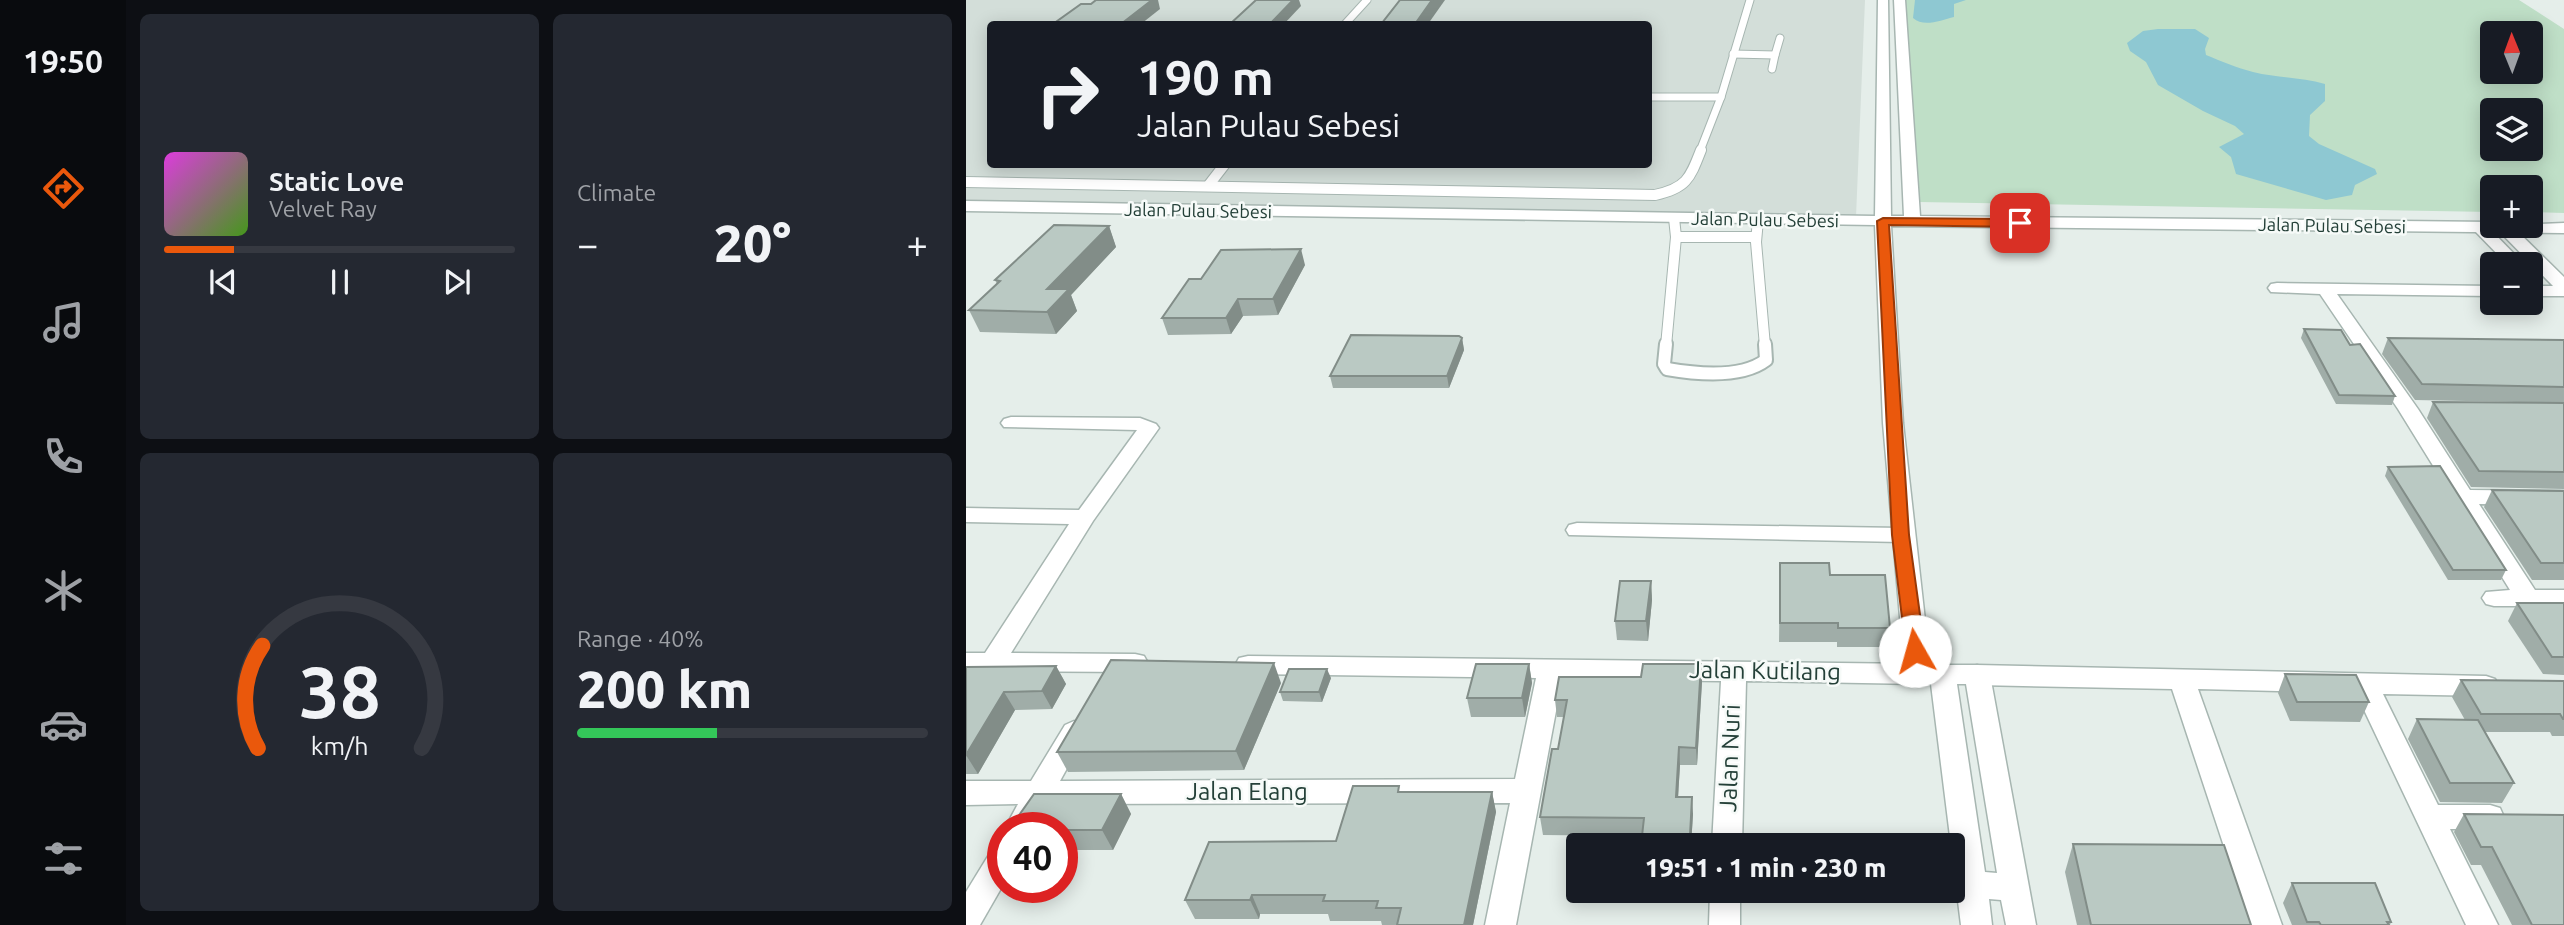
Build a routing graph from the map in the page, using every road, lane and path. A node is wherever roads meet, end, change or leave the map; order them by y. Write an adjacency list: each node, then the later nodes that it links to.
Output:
1 (1367, 0): 5 (lane)
2 (1750, 0): 7 (lane)
3 (1883, 0): 18 (street)
4 (1900, 0): 19 (street)
5 (1348, 21)
6 (1780, 38): 8 (lane)
7 (1733, 54): 8 (lane); 11 (lane)
8 (1775, 55): 9 (lane)
9 (1772, 69)
10 (1652, 97): 11 (lane)
11 (1721, 97): 14 (lane)
12 (1222, 168): 14 (lane)
13 (966, 182): 14 (lane)
14 (1208, 186)
15 (966, 206): 16 (street, Jalan Pulau Sebesi)
16 (1674, 218): 17 (street, Jalan Pulau Sebesi); 23 (lane)
17 (1758, 219): 18 (street, Jalan Pulau Sebesi); 24 (lane)
18 (1883, 221): 19 (street, Jalan Pulau Sebesi); 43 (street)
19 (1912, 222): 20 (street, Jalan Pulau Sebesi)
20 (2480, 228)
21 (2543, 228): 22 (street, Jalan Pulau Sebesi)
22 (2564, 228)
23 (1676, 237): 24 (lane); 24 (lane)
24 (1756, 237)
25 (2490, 238): 27 (street)
26 (2515, 238): 30 (street)
27 (2504, 252)
28 (2277, 288): 29 (street)
29 (2325, 289): 31 (street); 33 (street)
30 (2564, 289): 32 (street)
31 (2480, 291)
32 (2543, 291)
33 (2364, 345): 34 (street); 35 (street)
34 (2391, 345)
35 (2407, 409): 36 (street); 38 (street)
36 (2434, 410)
37 (1012, 423): 41 (street)
38 (2464, 497): 39 (street); 44 (street)
39 (2564, 498)
40 (966, 515): 41 (street)
41 (1085, 517): 48 (street)
42 (1577, 530): 43 (street)
43 (1901, 535): 53 (street)
44 (2527, 597): 45 (street); 46 (street)
45 (2494, 598)
46 (2564, 598)
47 (966, 662): 48 (street)
48 (992, 662): 49 (street)
49 (1153, 663)
50 (1222, 664): 51 (street, Jalan Kutilang)
51 (1551, 669): 52 (street, Jalan Kutilang); 59 (street)
52 (1734, 670): 53 (street, Jalan Kutilang); 65 (street, Jalan Nuri)
53 (1930, 675): 54 (street, Jalan Kutilang); 67 (street)
54 (1977, 675): 55 (street, Jalan Kutilang); 68 (street)
55 (2182, 681): 56 (street, Jalan Kutilang); 75 (street)
56 (2365, 684): 57 (street, Jalan Kutilang); 63 (street)
57 (2511, 686)
58 (1086, 710): 61 (street)
59 (1527, 791): 61 (street, Jalan Elang); 71 (street)
60 (966, 793): 61 (street, Jalan Elang)
61 (1039, 793): 62 (street)
62 (1028, 812)
63 (2429, 817): 64 (street); 76 (street)
64 (2524, 818)
65 (1727, 833)
66 (987, 884): 70 (street)
67 (1972, 885): 68 (street); 73 (street)
68 (2014, 887): 74 (street)
69 (1725, 903): 72 (street)
70 (966, 920)
71 (1500, 925)
72 (1724, 925)
73 (1977, 925)
74 (2021, 925)
75 (2266, 925)
76 (2482, 925)

